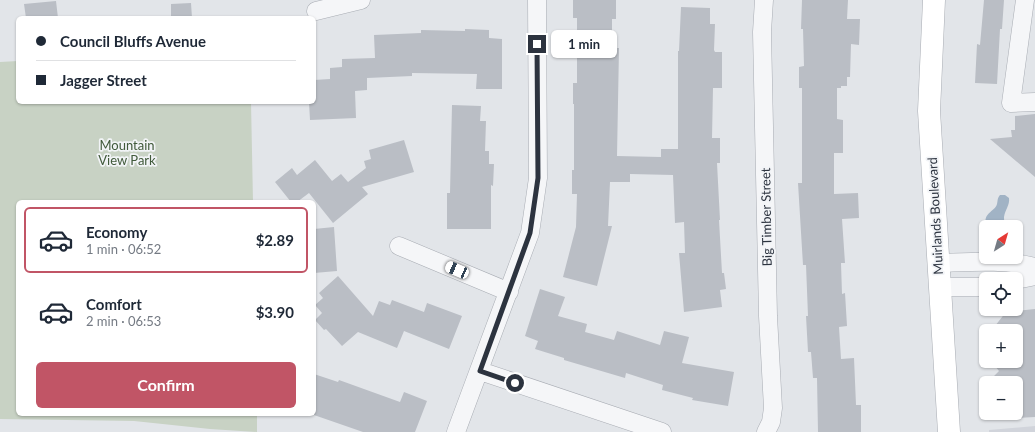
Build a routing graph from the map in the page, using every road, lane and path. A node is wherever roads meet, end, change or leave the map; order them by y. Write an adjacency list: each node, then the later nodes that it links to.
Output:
1 (361, 0): 6 (street)
2 (537, 0): 16 (street)
3 (764, 0): 20 (street, Big Timber Street)
4 (934, 0): 10 (main road, Muirlands Boulevard)
5 (1025, 0): 7 (street)
6 (316, 11)
7 (1027, 38): 8 (street)
8 (1035, 102)
9 (399, 246): 16 (street)
10 (938, 263): 11 (street); 14 (main road, Muirlands Boulevard)
11 (1035, 267)
12 (1035, 276): 13 (street)
13 (1023, 279)
14 (939, 286): 15 (street); 21 (main road, Muirlands Boulevard)
15 (979, 287)
16 (509, 292): 17 (street)
17 (480, 371): 18 (street); 19 (street)
18 (456, 432)
19 (662, 432)
20 (766, 432)
21 (949, 432)

